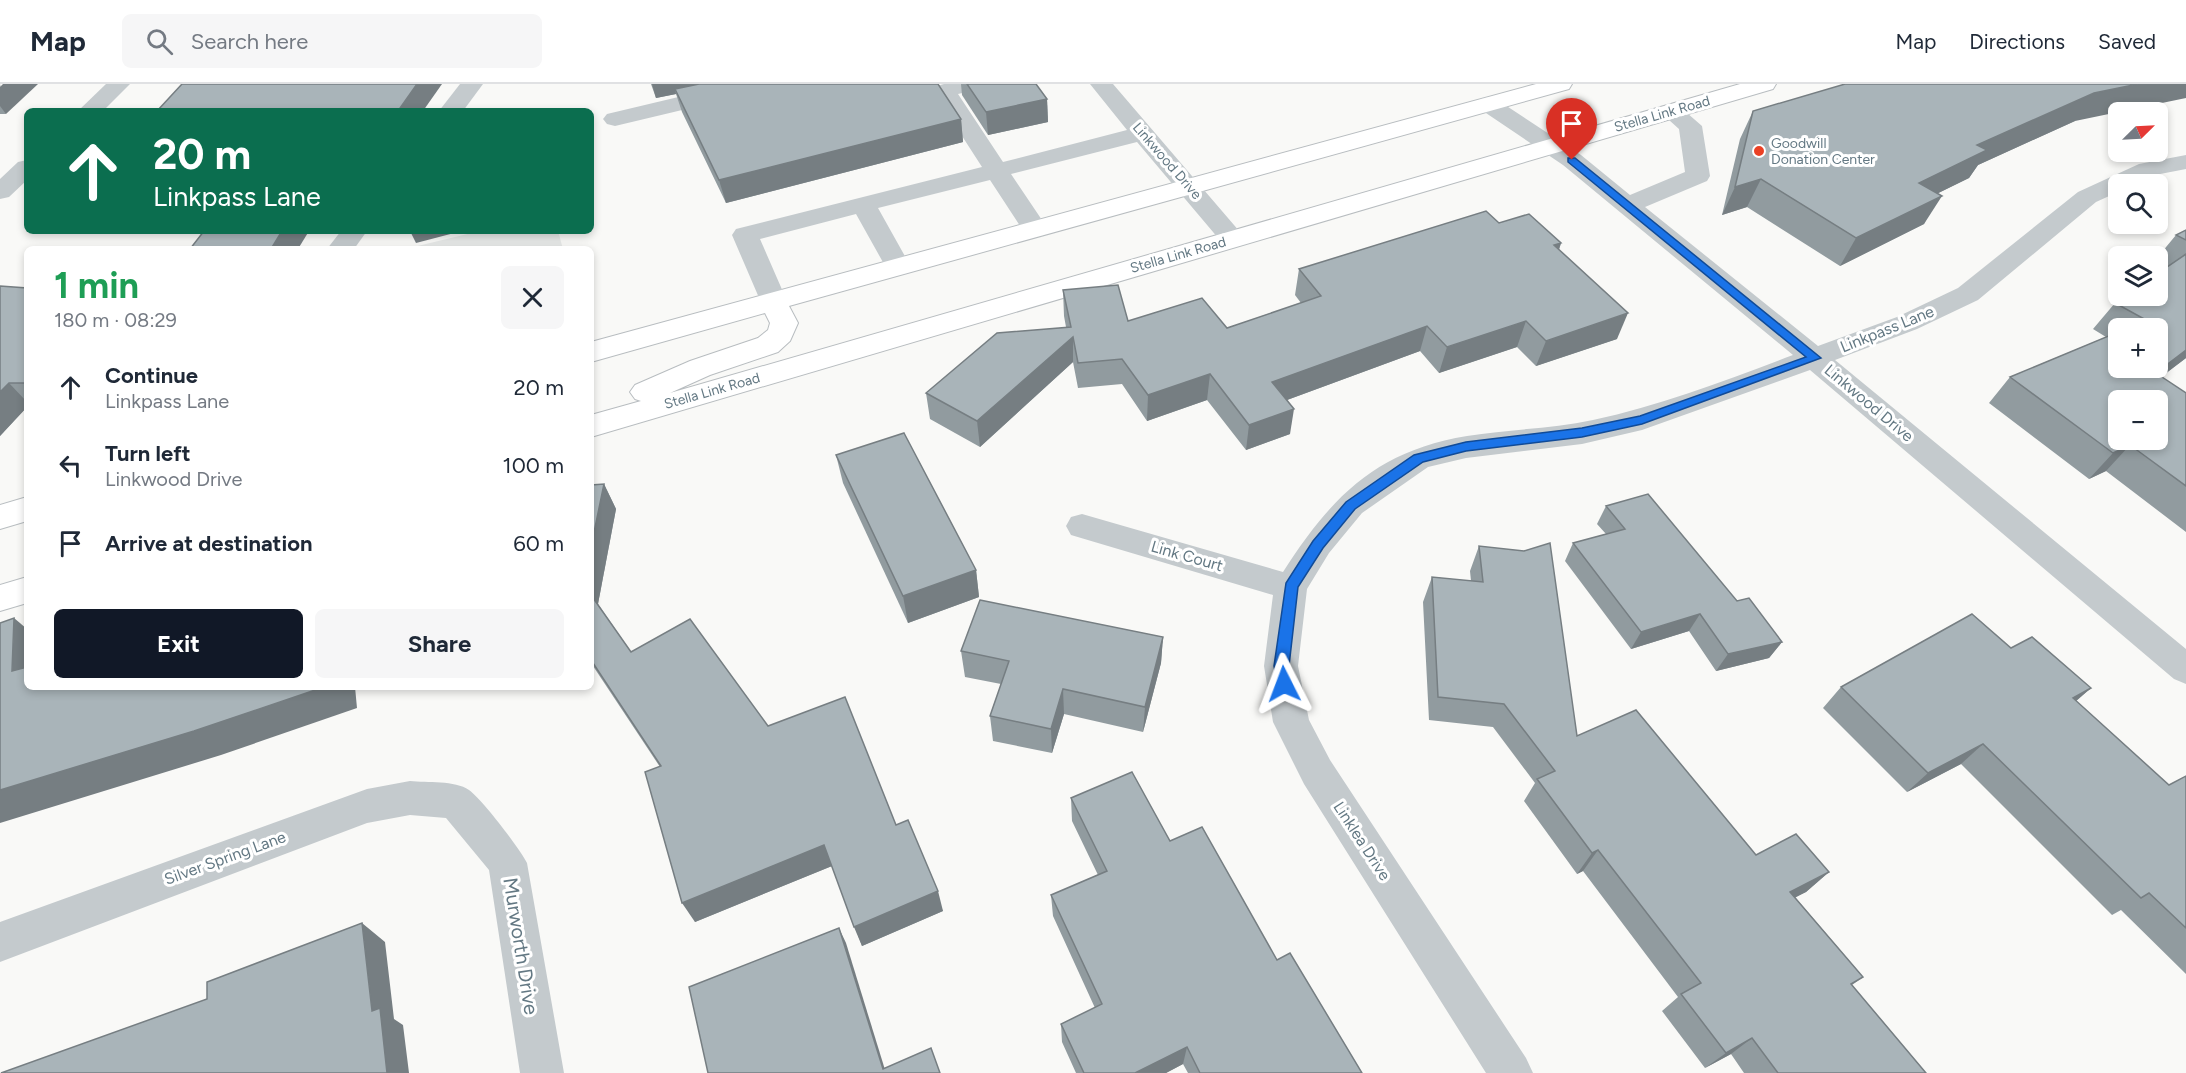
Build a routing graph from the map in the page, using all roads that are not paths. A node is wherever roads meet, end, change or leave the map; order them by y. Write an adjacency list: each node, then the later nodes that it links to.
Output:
1 (120, 84): 9 (street)
2 (472, 84): 10 (street)
3 (762, 84): 12 (street)
4 (971, 84): 17 (street)
5 (1101, 84): 13 (street, Linkwood Drive)
6 (1561, 84): 8 (main road)
7 (1765, 84): 11 (main road, Stella Link Road)
8 (1488, 104): 14 (street, Linkwood Drive); 18 (main road)
9 (93, 108)
10 (453, 108)
11 (1671, 111): 14 (main road, Stella Link Road); 21 (street)
12 (615, 119)
13 (1143, 133): 17 (street); 18 (street, Linkwood Drive)
14 (1553, 146): 21 (street, Linkwood Drive); 24 (main road, Stella Link Road)
15 (2186, 162): 29 (street, Linkpass Lane)
16 (24, 170): 19 (street)
17 (998, 172): 20 (street); 22 (street)
18 (1189, 186): 22 (main road); 24 (street, Linkwood Drive)
19 (0, 192)
20 (864, 205): 26 (street); 27 (street)
21 (1627, 205): 29 (street, Linkwood Drive)
22 (1035, 229): 26 (main road)
23 (352, 234): 25 (street)
24 (1233, 239): 31 (main road, Stella Link Road)
25 (342, 246)
26 (898, 267): 27 (main road)
27 (773, 301): 28 (main road); 30 (main road)
28 (594, 351)
29 (1815, 358): 35 (street, Linkpass Lane); 38 (street, Linkwood Drive)
30 (594, 415)
31 (594, 425)
32 (24, 510): 33 (main road)
33 (0, 517)
34 (1082, 526): 35 (street, Link Court)
35 (1291, 587): 42 (street, Linklea Drive)
36 (24, 591): 37 (main road)
37 (0, 598)
38 (2186, 669)
39 (456, 802): 40 (street, Silver Spring Lane); 41 (street, Murworth Drive)
40 (0, 942)
41 (542, 1073)
42 (1511, 1073)

